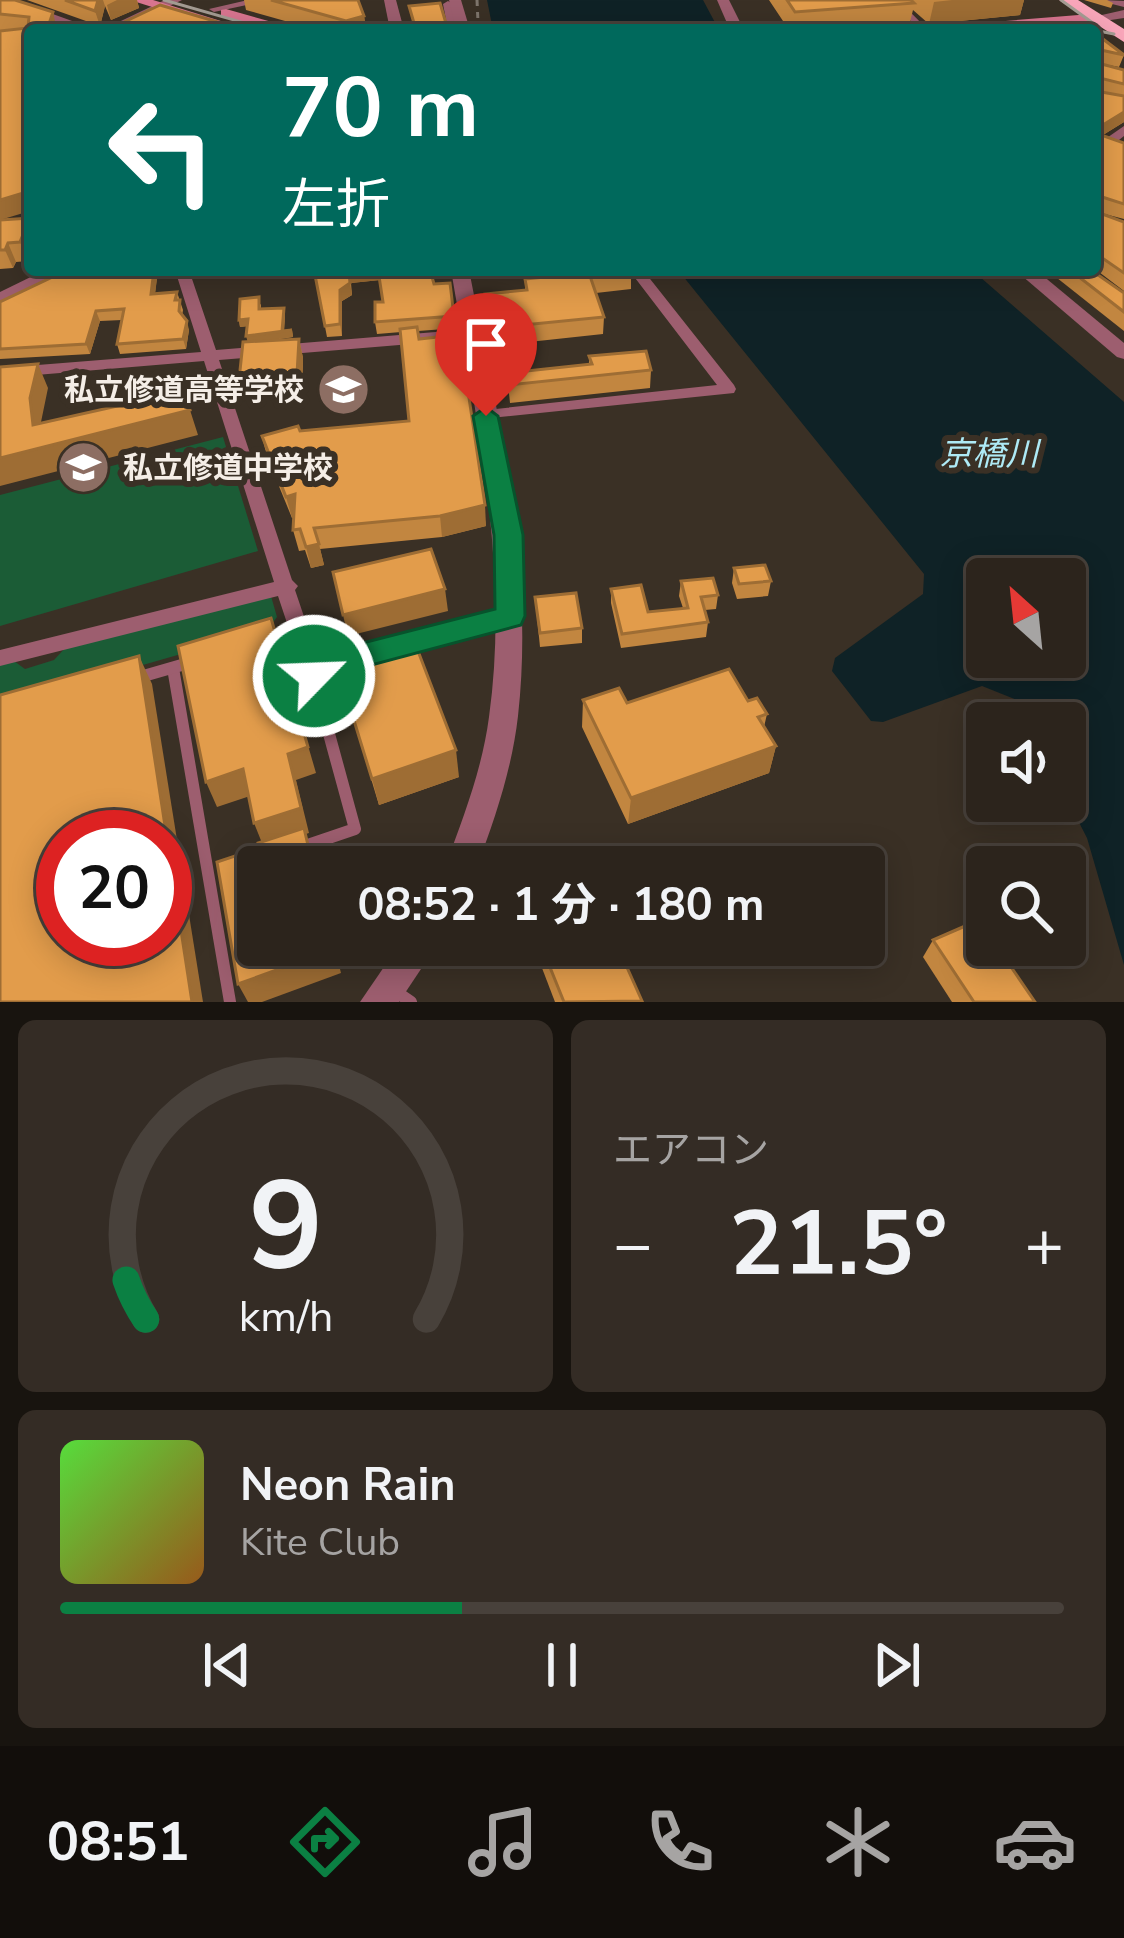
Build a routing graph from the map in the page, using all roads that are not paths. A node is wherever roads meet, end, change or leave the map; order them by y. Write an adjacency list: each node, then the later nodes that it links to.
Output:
1 (137, 0): 7 (main road)
2 (265, 0): 12 (street)
3 (894, 0): 17 (lane)
4 (1048, 0): 18 (highway)
5 (1067, 0): 19 (highway)
6 (1107, 0): 10 (street)
7 (173, 2): 12 (main road); 14 (street); 15 (main road)
8 (453, 2): 11 (street)
9 (4, 3): 13 (street)
10 (1124, 4)
11 (425, 6)
12 (214, 9): 16 (main road)
13 (58, 24)
14 (123, 24)
15 (227, 24)
16 (265, 24)
17 (918, 24)
18 (1088, 24)
19 (1089, 24)
20 (1124, 130): 21 (street)
21 (1119, 149)
22 (48, 276): 27 (street)
23 (184, 276): 30 (street)
24 (461, 276): 28 (street)
25 (641, 276): 32 (street)
26 (1031, 276): 29 (street)
27 (0, 300)
28 (472, 334): 30 (street); 32 (street)
29 (1124, 353)
30 (211, 357): 31 (street); 33 (street)
31 (0, 373)
32 (486, 416): 34 (street)
33 (287, 586): 35 (street); 38 (street)
34 (510, 616): 40 (street); 43 (street)
35 (301, 629): 36 (lane); 40 (street)
36 (241, 647)
37 (218, 654): 39 (lane)
38 (0, 658)
39 (173, 668): 41 (lane); 45 (lane)
40 (311, 668): 42 (lane)
41 (130, 680)
42 (305, 846)
43 (467, 846)
44 (229, 871): 45 (lane)
45 (208, 878): 48 (lane)
46 (408, 966): 47 (street)
47 (393, 997)
48 (230, 1002)

